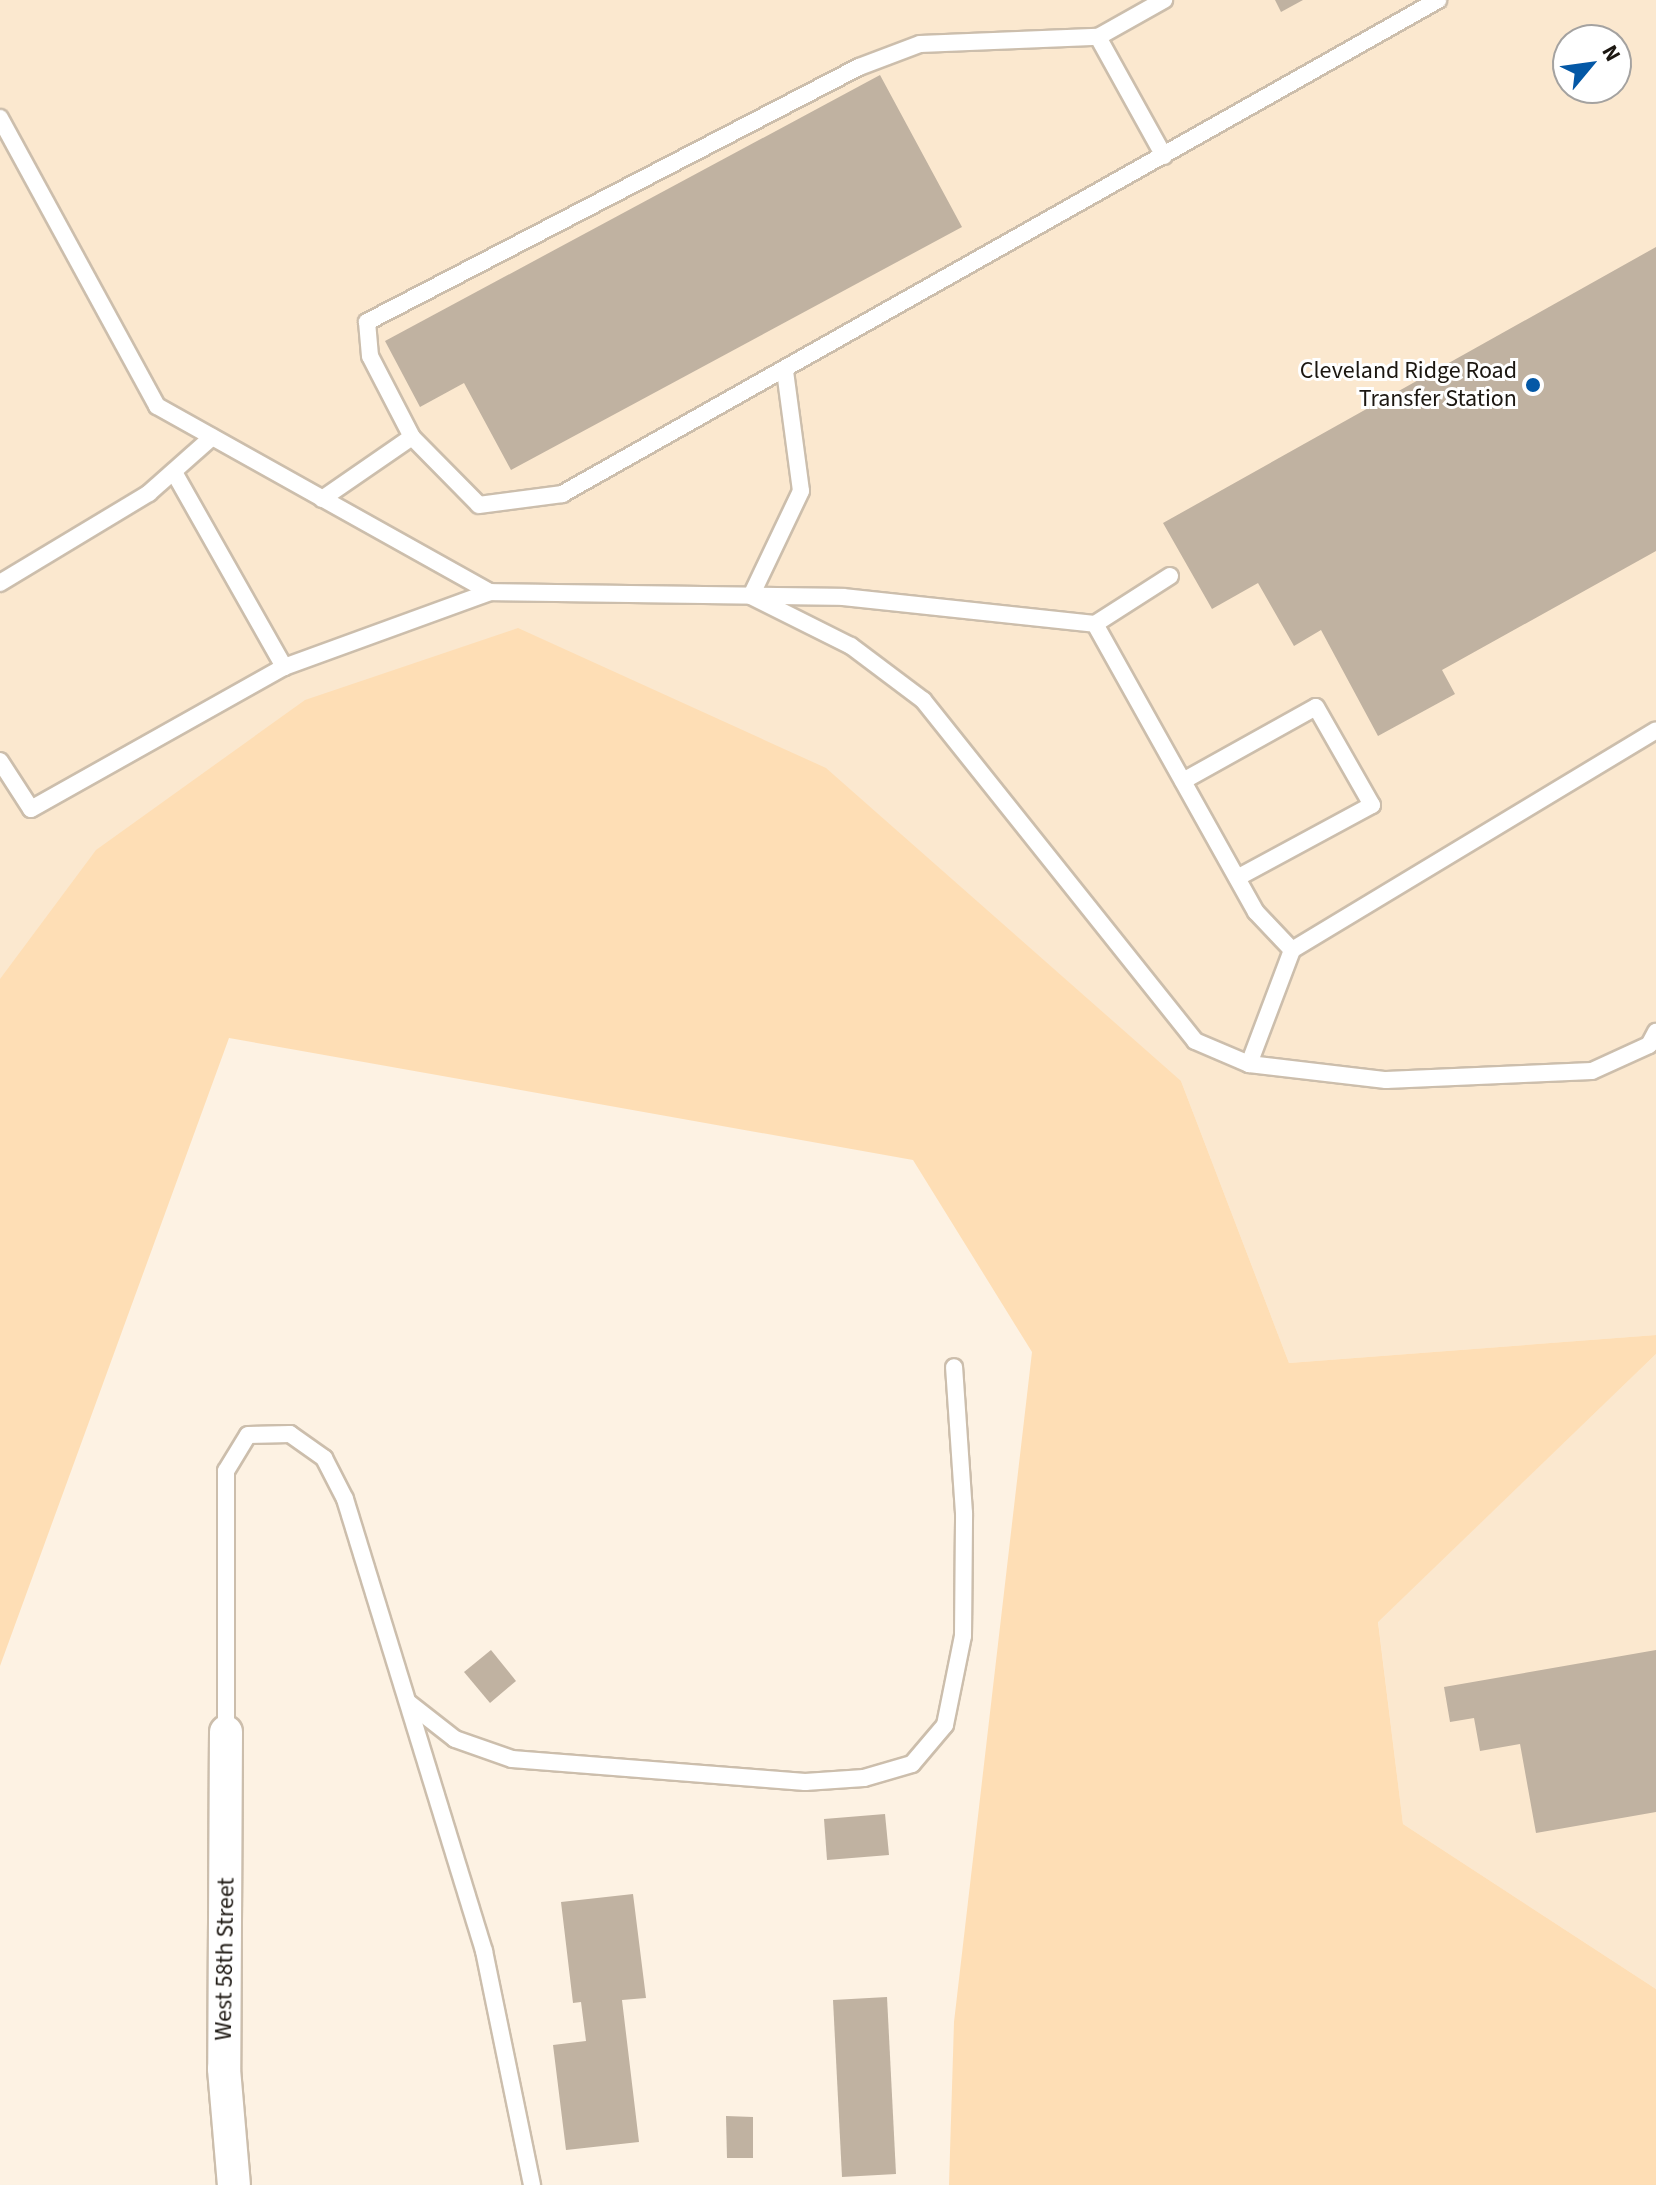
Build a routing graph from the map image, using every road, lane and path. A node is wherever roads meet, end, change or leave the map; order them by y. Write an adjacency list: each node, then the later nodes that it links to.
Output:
1 (1164, 0): 3 (lane)
2 (1438, 0): 5 (lane)
3 (1098, 37): 5 (lane); 8 (lane)
4 (0, 118): 7 (lane)
5 (1164, 156): 6 (lane)
6 (785, 371): 8 (lane); 14 (lane)
7 (212, 437): 9 (lane); 10 (lane)
8 (412, 437): 10 (lane)
9 (175, 474): 12 (lane); 16 (lane)
10 (322, 499): 13 (lane)
11 (1170, 576): 15 (lane)
12 (0, 583)
13 (490, 592): 14 (lane); 16 (lane)
14 (751, 596): 15 (lane); 23 (lane)
15 (1095, 624): 19 (lane)
16 (284, 667): 18 (lane)
17 (1656, 730): 21 (lane)
18 (0, 761)
19 (1183, 781): 20 (lane); 20 (lane)
20 (1237, 878): 21 (lane)
21 (1292, 950): 23 (lane)
22 (1656, 1032): 23 (lane)
23 (1249, 1064)
24 (954, 1367): 25 (lane)
25 (409, 1703): 26 (lane); 28 (lane)
26 (226, 1732): 27 (street, West 58th Street)
27 (234, 2185)
28 (532, 2185)

